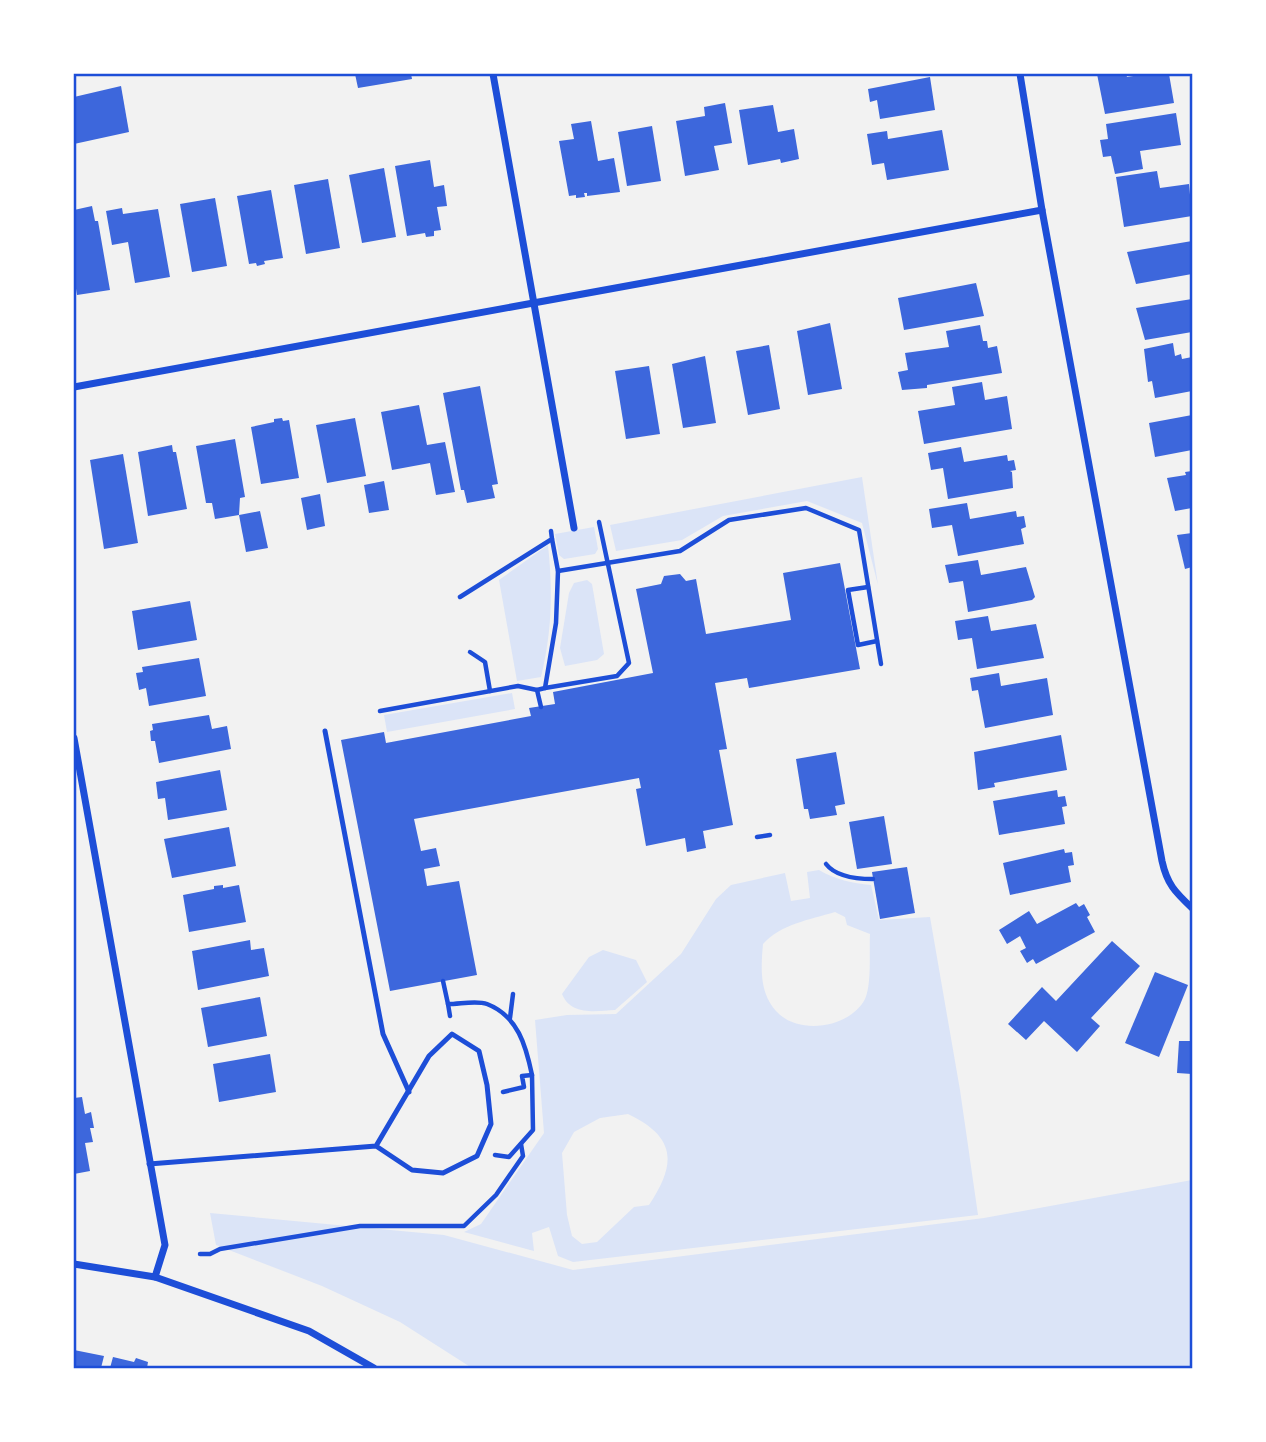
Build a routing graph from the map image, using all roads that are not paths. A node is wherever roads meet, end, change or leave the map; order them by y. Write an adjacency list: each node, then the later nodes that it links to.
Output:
1 (493, 74): 4 (street)
2 (1020, 74): 3 (street)
3 (1042, 210): 4 (street); 9 (street)
4 (534, 304): 5 (street); 6 (street)
5 (74, 387)
6 (574, 527)
7 (325, 731): 10 (lane)
8 (74, 738): 12 (street)
9 (1192, 908)
10 (408, 1092): 11 (lane); 11 (lane)
11 (376, 1146): 12 (lane)
12 (149, 1164): 14 (street)
13 (74, 1264): 14 (street)
14 (155, 1277): 15 (street)
15 (374, 1368)

